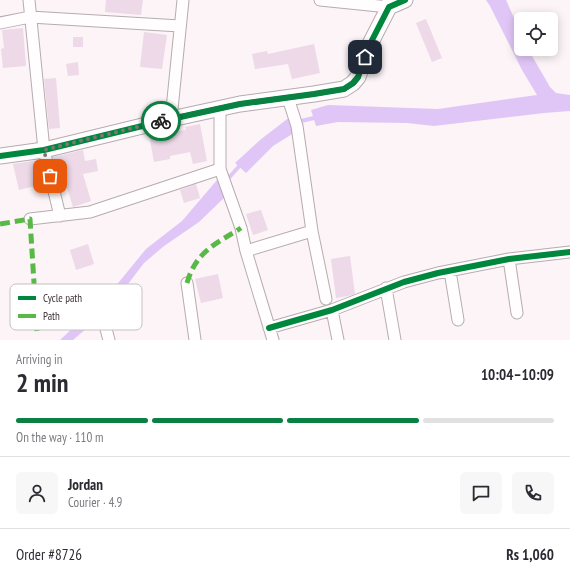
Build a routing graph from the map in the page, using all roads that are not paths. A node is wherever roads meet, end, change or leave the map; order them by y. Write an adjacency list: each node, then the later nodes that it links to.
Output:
1 (29, 0): 6 (street)
2 (183, 0): 8 (street)
3 (320, 0): 5 (street)
4 (405, 0): 5 (street)
5 (388, 3): 9 (street)
6 (30, 16): 7 (street); 8 (street); 12 (street)
7 (0, 23)
8 (180, 26): 11 (street)
9 (288, 98): 10 (street); 17 (street)
10 (220, 108): 11 (street); 14 (street)
11 (171, 119): 12 (street)
12 (44, 150): 13 (street); 15 (street)
13 (0, 156)
14 (221, 171): 15 (street); 18 (street)
15 (60, 216): 16 (street)
16 (30, 219)
17 (312, 231): 18 (street); 24 (street)
18 (246, 251): 28 (street)
19 (570, 252): 20 (street)
20 (508, 259): 21 (street); 26 (street)
21 (450, 270): 23 (street); 27 (street)
22 (188, 282): 31 (street)
23 (386, 288): 25 (street); 34 (street)
24 (326, 299)
25 (332, 310): 28 (street); 33 (street)
26 (517, 313)
27 (458, 320)
28 (269, 328): 32 (street)
29 (106, 330): 30 (street)
30 (109, 340)
31 (195, 340)
32 (273, 340)
33 (338, 340)
34 (395, 340)

